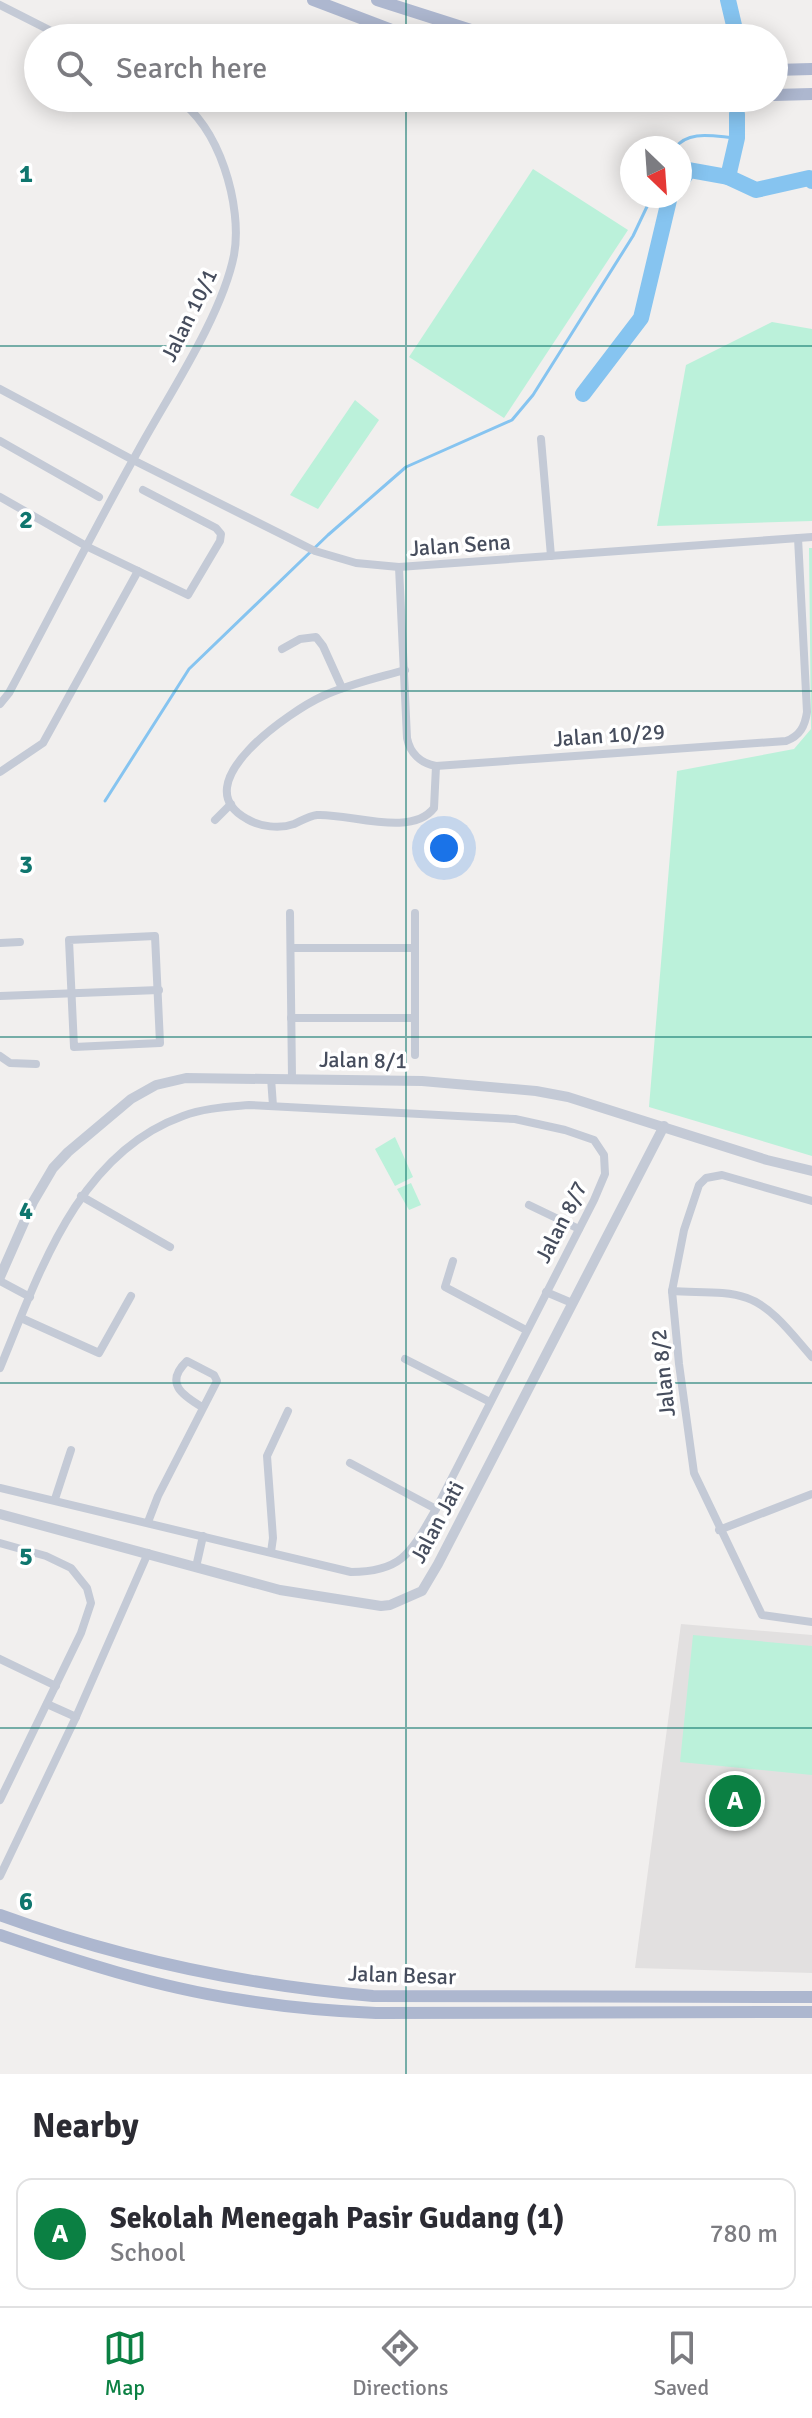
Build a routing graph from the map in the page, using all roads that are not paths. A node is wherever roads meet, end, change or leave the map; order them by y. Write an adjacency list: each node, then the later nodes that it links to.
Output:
1 (313, 0): 5 (main road)
2 (377, 0): 6 (main road)
3 (0, 5): 4 (street)
4 (37, 24)
5 (376, 24)
6 (452, 24)
7 (812, 69): 8 (main road)
8 (788, 70)
9 (812, 94): 10 (main road)
10 (788, 95)
11 (191, 112): 15 (street, Jalan 10/1)
12 (0, 389): 15 (street, Jalan Sena)
13 (541, 439): 22 (street)
14 (0, 441): 18 (street)
15 (133, 460): 21 (street, Jalan 10/1); 23 (street, Jalan Sena)
16 (143, 490): 24 (street)
17 (0, 497): 21 (street)
18 (99, 497)
19 (812, 537): 20 (street, Jalan Sena)
20 (798, 538): 22 (street, Jalan Sena); 29 (street, Jalan 10/29)
21 (88, 547): 24 (street); 28 (street, Jalan 10/1)
22 (551, 556): 23 (street, Jalan Sena)
23 (399, 567): 26 (street)
24 (138, 571): 30 (street)
25 (282, 649): 27 (street)
26 (405, 670): 27 (street); 29 (street)
27 (342, 688): 31 (street)
28 (0, 704)
29 (436, 766): 31 (street)
30 (0, 772)
31 (231, 804): 32 (street)
32 (215, 820)
33 (290, 913): 37 (street)
34 (415, 913): 38 (street)
35 (20, 942): 36 (street)
36 (0, 943)
37 (291, 948): 38 (street); 42 (street)
38 (415, 948): 43 (street)
39 (159, 990): 40 (street); 40 (street); 40 (street)
40 (70, 993): 41 (street)
41 (0, 996)
42 (291, 1018): 43 (street); 48 (street)
43 (415, 1018): 44 (street)
44 (415, 1055)
45 (0, 1056): 46 (street)
46 (36, 1064)
47 (271, 1078): 48 (street, Jalan 8/1); 49 (street); 58 (street, Jalan 8/1)
48 (292, 1078): 50 (street, Jalan 8/1)
49 (273, 1106): 52 (street, Jalan 8/7); 55 (street, Jalan 8/7)
50 (664, 1126): 51 (street, Jalan 8/1); 63 (street, Jalan Jati)
51 (812, 1171)
52 (81, 1196): 56 (street); 62 (street, Jalan 8/7)
53 (812, 1201): 59 (street, Jalan 8/2)
54 (529, 1205): 55 (street)
55 (579, 1229): 60 (street, Jalan 8/7)
56 (170, 1247)
57 (453, 1261): 65 (street)
58 (0, 1279): 62 (street)
59 (672, 1291): 66 (street); 80 (street, Jalan 8/2)
60 (546, 1292): 63 (street); 65 (street, Jalan 8/7)
61 (131, 1296): 64 (street)
62 (30, 1297): 64 (street, Jalan 8/7)
63 (572, 1303): 85 (street, Jalan Jati)
64 (21, 1318): 68 (street, Jalan 8/7)
65 (526, 1330): 69 (street, Jalan 8/7)
66 (812, 1357)
67 (405, 1359): 69 (street)
68 (0, 1368)
69 (490, 1402): 77 (street, Jalan 8/7)
70 (202, 1407): 70 (street); 79 (street)
71 (288, 1411): 83 (street)
72 (71, 1450): 76 (street)
73 (350, 1463): 77 (street)
74 (0, 1488): 76 (street, Jalan 8/7)
75 (812, 1494): 80 (street)
76 (55, 1499): 79 (street, Jalan 8/7)
77 (436, 1509): 83 (street, Jalan 8/7)
78 (0, 1514): 84 (street, Jalan Jati)
79 (148, 1522): 81 (street, Jalan 8/7)
80 (719, 1530): 86 (street, Jalan 8/2)
81 (203, 1536): 83 (street, Jalan 8/7); 85 (street)
82 (0, 1543): 88 (street)
83 (271, 1552)
84 (148, 1553): 85 (street, Jalan Jati); 90 (street)
85 (196, 1567)
86 (812, 1622)
87 (0, 1659): 88 (street)
88 (56, 1686): 89 (street)
89 (47, 1704): 90 (street); 91 (street)
90 (76, 1717): 92 (street)
91 (0, 1800)
92 (0, 1876)
93 (0, 1915): 95 (main road, Jalan Besar)
94 (0, 1935): 96 (main road, Jalan Besar)
95 (812, 1997)
96 (812, 2012)

